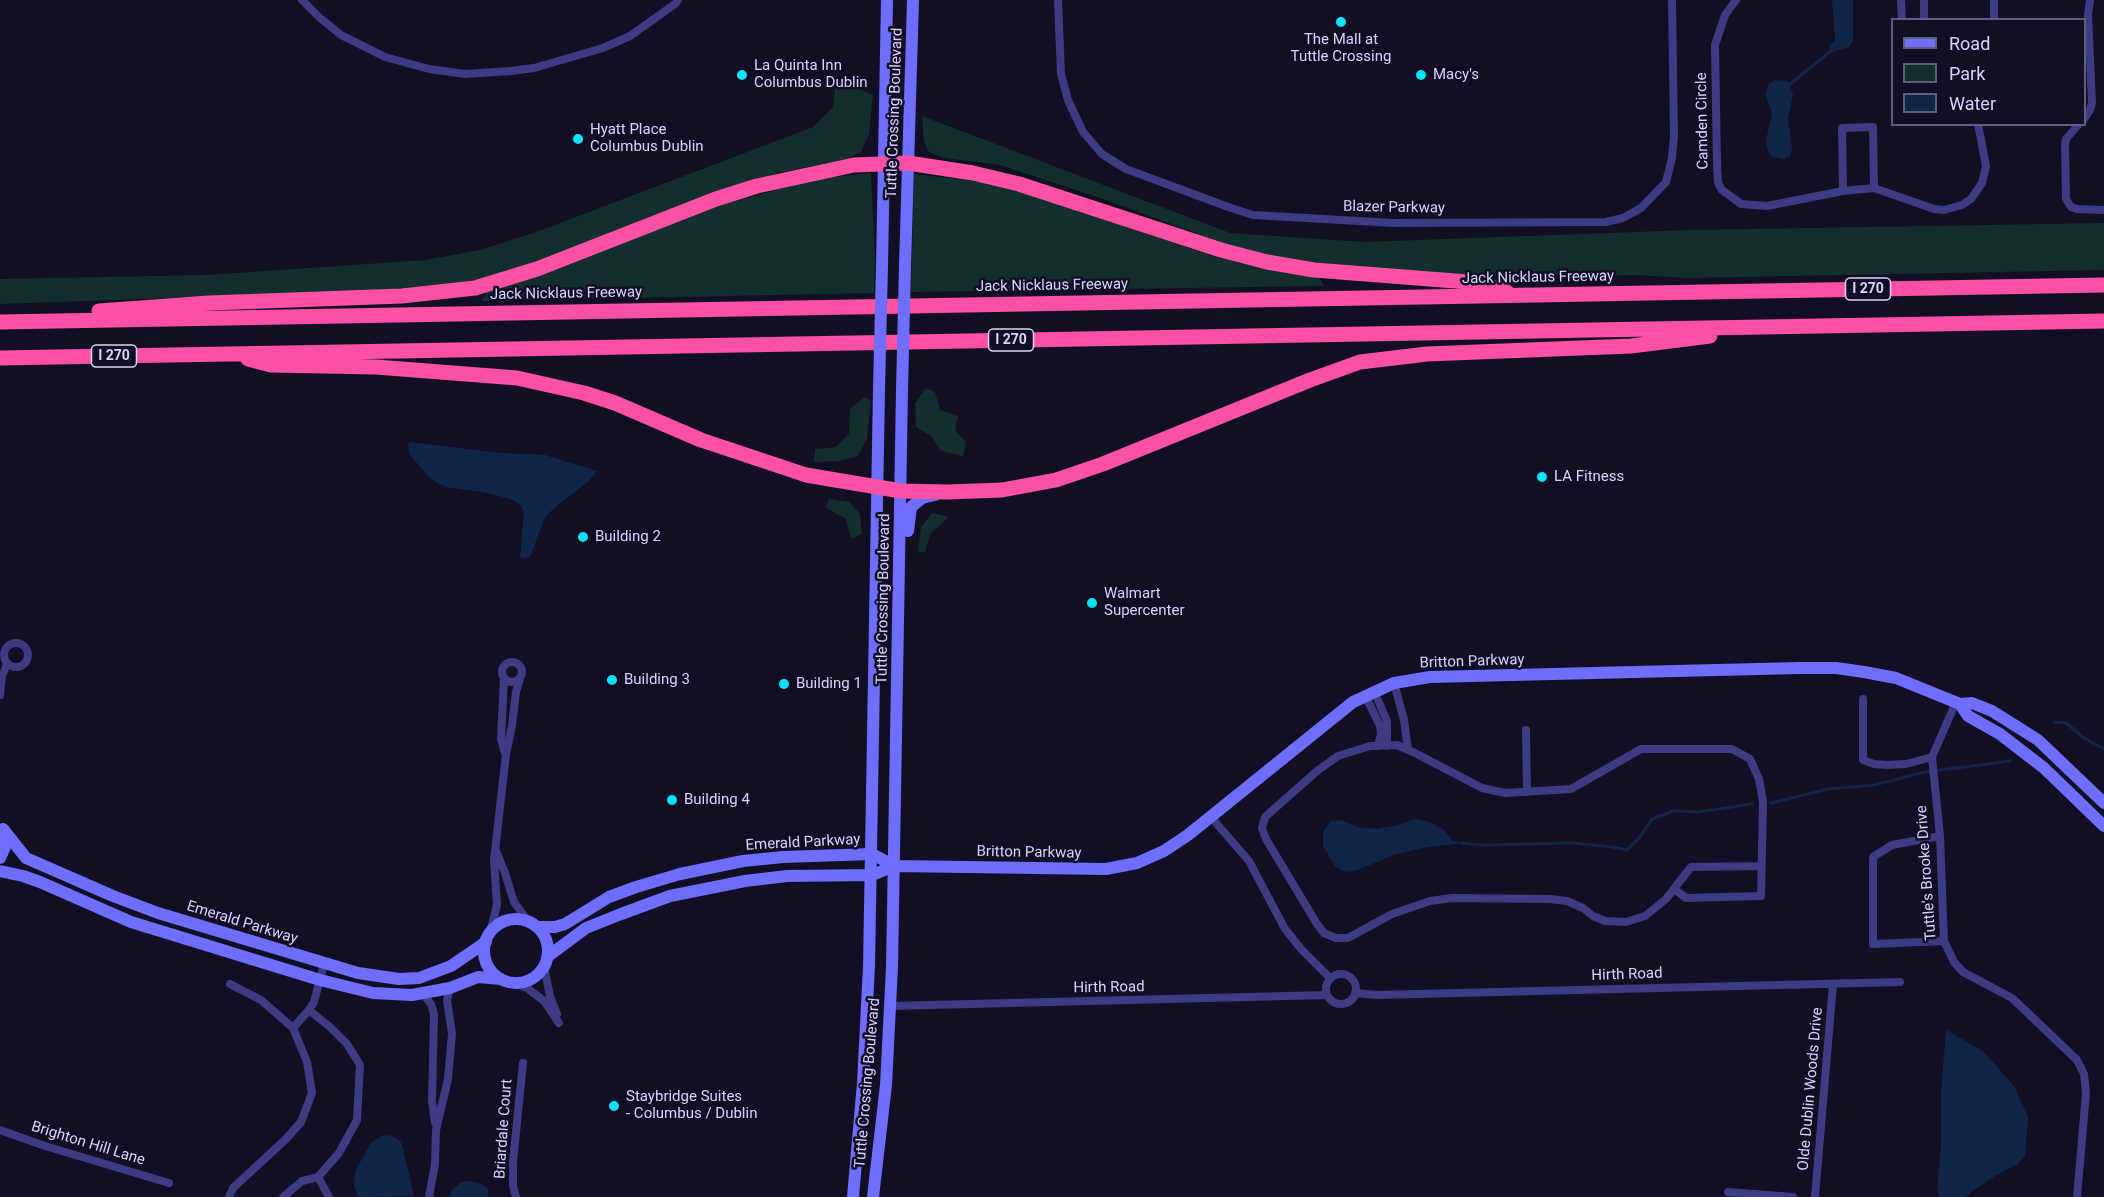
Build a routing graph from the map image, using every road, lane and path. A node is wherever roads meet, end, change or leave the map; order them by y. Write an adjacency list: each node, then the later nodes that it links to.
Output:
1 (302, 0): 2 (street)
2 (678, 0)
3 (887, 0): 19 (main road, Tuttle Crossing Boulevard)
4 (913, 0): 18 (main road, Tuttle Crossing Boulevard)
5 (1058, 0): 6 (street, Blazer Parkway)
6 (1672, 0)
7 (1736, 0): 21 (street, Camden Circle)
8 (1901, 0): 12 (street)
9 (1924, 0): 13 (street)
10 (1994, 0): 14 (street)
11 (2090, 0): 15 (street)
12 (1902, 18)
13 (1924, 18)
14 (1994, 18)
15 (2086, 117)
16 (1978, 126): 20 (street)
17 (2077, 126): 22 (street)
18 (908, 163): 19 (highway); 24 (highway); 31 (main road, Tuttle Crossing Boulevard, bridge)
19 (884, 164): 26 (highway); 30 (main road, Tuttle Crossing Boulevard, bridge)
20 (1874, 188): 21 (street); 21 (street)
21 (1843, 191)
22 (2104, 210)
23 (2104, 285): 24 (highway, Jack Nicklaus Freeway / I 270)
24 (1520, 296): 26 (highway, Jack Nicklaus Freeway / I 270)
25 (2104, 321): 27 (highway, I 270)
26 (8, 322)
27 (1794, 326): 28 (highway, I 270); 32 (highway)
28 (229, 354): 29 (highway, I 270); 30 (highway)
29 (0, 358)
30 (878, 487): 31 (highway); 56 (main road, Tuttle Crossing Boulevard)
31 (901, 490): 32 (highway); 33 (main road, Tuttle Crossing Boulevard)
32 (948, 492): 33 (main road)
33 (900, 587): 59 (main road, Tuttle Crossing Boulevard)
34 (7, 663): 39 (street)
35 (504, 678): 36 (street); 36 (street); 47 (street)
36 (520, 679): 47 (street)
37 (1394, 683): 38 (main road, Britton Parkway); 41 (main road, Britton Parkway); 42 (street)
38 (1370, 693): 43 (street); 51 (main road, Britton Parkway)
39 (0, 695)
40 (1863, 699): 48 (street)
41 (1958, 703): 48 (street, Tuttle's Brooke Drive); 50 (main road, Britton Parkway); 53 (main road, Britton Parkway)
42 (1404, 720): 43 (street); 46 (street)
43 (1384, 725): 45 (street)
44 (1526, 730): 49 (street)
45 (1382, 746): 46 (street); 62 (street)
46 (1408, 750): 49 (street)
47 (506, 754): 55 (street)
48 (1932, 757): 54 (street, Tuttle's Brooke Drive)
49 (1527, 792): 58 (street)
50 (2104, 803)
51 (1210, 816): 59 (main road, Britton Parkway); 68 (street)
52 (2, 826): 57 (main road); 67 (main road, Emerald Parkway)
53 (2104, 826)
54 (1940, 836): 65 (street, Tuttle's Brooke Drive); 65 (street)
55 (496, 849): 63 (street); 64 (street)
56 (872, 854): 59 (main road, Emerald Parkway); 61 (main road, Tuttle Crossing Boulevard); 63 (main road, Emerald Parkway)
57 (0, 858)
58 (1761, 866): 62 (street); 62 (street)
59 (895, 867): 61 (main road); 79 (main road, Tuttle Crossing Boulevard)
60 (0, 871): 70 (main road, Emerald Parkway)
61 (872, 875): 66 (main road); 93 (main road, Tuttle Crossing Boulevard)
62 (1674, 889)
63 (532, 924): 64 (main road); 66 (main road)
64 (488, 937): 67 (main road, Emerald Parkway); 69 (main road)
65 (1944, 941): 97 (street, Tuttle's Brooke Drive)
66 (546, 962): 72 (main road); 72 (street)
67 (324, 964): 70 (street)
68 (1330, 978): 76 (street); 78 (street)
69 (501, 979): 72 (main road); 75 (main road, Emerald Parkway)
70 (320, 980): 77 (main road, Emerald Parkway); 80 (street)
71 (1900, 982): 74 (street, Hirth Road)
72 (515, 983)
73 (230, 984): 81 (street)
74 (1833, 984): 76 (street, Hirth Road); 96 (street, Olde Dublin Woods Drive)
75 (450, 987): 77 (main road, Emerald Parkway); 84 (street)
76 (1355, 993): 78 (street)
77 (423, 994): 84 (street)
78 (1327, 995): 79 (street, Hirth Road)
79 (891, 1006): 94 (main road, Tuttle Crossing Boulevard)
80 (309, 1010): 81 (street); 85 (street)
81 (293, 1028): 88 (street)
82 (523, 1063): 92 (street, Briardale Court)
83 (0, 1130): 86 (street, Brighton Hill Lane)
84 (436, 1130): 91 (street)
85 (318, 1178): 89 (street); 90 (street)
86 (169, 1183)
87 (1728, 1192): 95 (street)
88 (229, 1197)
89 (283, 1197)
90 (329, 1197)
91 (429, 1197)
92 (516, 1197)
93 (853, 1197)
94 (873, 1197)
95 (1793, 1197)
96 (1815, 1197)
97 (2078, 1197)

